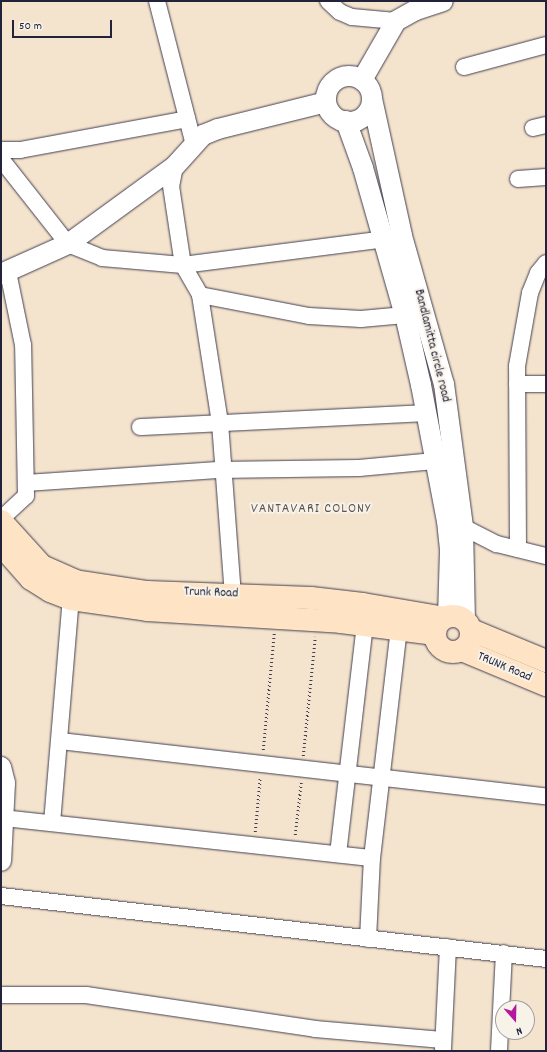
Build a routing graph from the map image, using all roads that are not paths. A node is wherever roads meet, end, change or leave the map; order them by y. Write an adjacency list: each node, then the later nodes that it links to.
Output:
1 (156, 1): 10 (street)
2 (328, 1): 4 (street)
3 (443, 1): 4 (street)
4 (396, 22): 7 (street)
5 (546, 46): 6 (street)
6 (464, 67)
7 (362, 80): 8 (street, Bandlamitta circle road); 9 (street)
8 (372, 99): 11 (street); 18 (street, Bandlamitta circle road)
9 (326, 102): 11 (street); 12 (street)
10 (187, 119): 12 (street); 13 (street)
11 (346, 121): 19 (street)
12 (194, 145): 15 (street)
13 (1, 150)
14 (1, 159): 20 (street)
15 (175, 166): 20 (street); 22 (street)
16 (546, 178): 17 (street)
17 (518, 179)
18 (402, 236): 19 (street); 35 (street, Bandlamitta circle road)
19 (383, 240): 22 (street); 25 (street)
20 (68, 244): 22 (street); 23 (street)
21 (546, 263): 26 (street)
22 (183, 266): 24 (street)
23 (4, 273): 33 (street)
24 (200, 295): 25 (street); 29 (street)
25 (405, 315): 28 (street)
26 (517, 384): 27 (street); 36 (street)
27 (546, 384)
28 (425, 413): 29 (street); 31 (street)
29 (220, 424): 30 (street); 32 (street)
30 (140, 427)
31 (435, 461): 32 (street); 35 (street)
32 (224, 470): 33 (street); 39 (street)
33 (26, 482): 34 (street)
34 (1, 520): 39 (main road, Trunk Road)
35 (456, 527): 36 (street); 42 (street)
36 (518, 549): 38 (street)
37 (5, 553): 40 (main road, Trunk Road)
38 (546, 556)
39 (233, 596): 41 (main road, Trunk Road)
40 (71, 599): 41 (main road, Trunk Road); 47 (street)
41 (400, 620): 42 (main road, Trunk Road); 50 (street)
42 (453, 624): 44 (main road); 44 (main road, TRUNK Road); 45 (main road, Trunk Road)
43 (364, 632): 49 (street)
44 (462, 650): 46 (main road, TRUNK Road)
45 (546, 661)
46 (546, 685)
47 (60, 741): 49 (street); 52 (street)
48 (1, 767): 53 (street)
49 (347, 774): 50 (street); 54 (street)
50 (383, 779): 51 (street); 55 (street)
51 (546, 796)
52 (52, 824): 53 (street); 54 (street)
53 (2, 827): 56 (street)
54 (338, 854): 55 (street)
55 (372, 858): 58 (street)
56 (1, 862)
57 (1, 896): 58 (street)
58 (368, 939): 59 (street)
59 (448, 947): 60 (street); 63 (street)
60 (504, 953): 61 (street); 64 (street)
61 (546, 959)
62 (1, 996): 63 (street)
63 (443, 1046)
64 (499, 1051)

